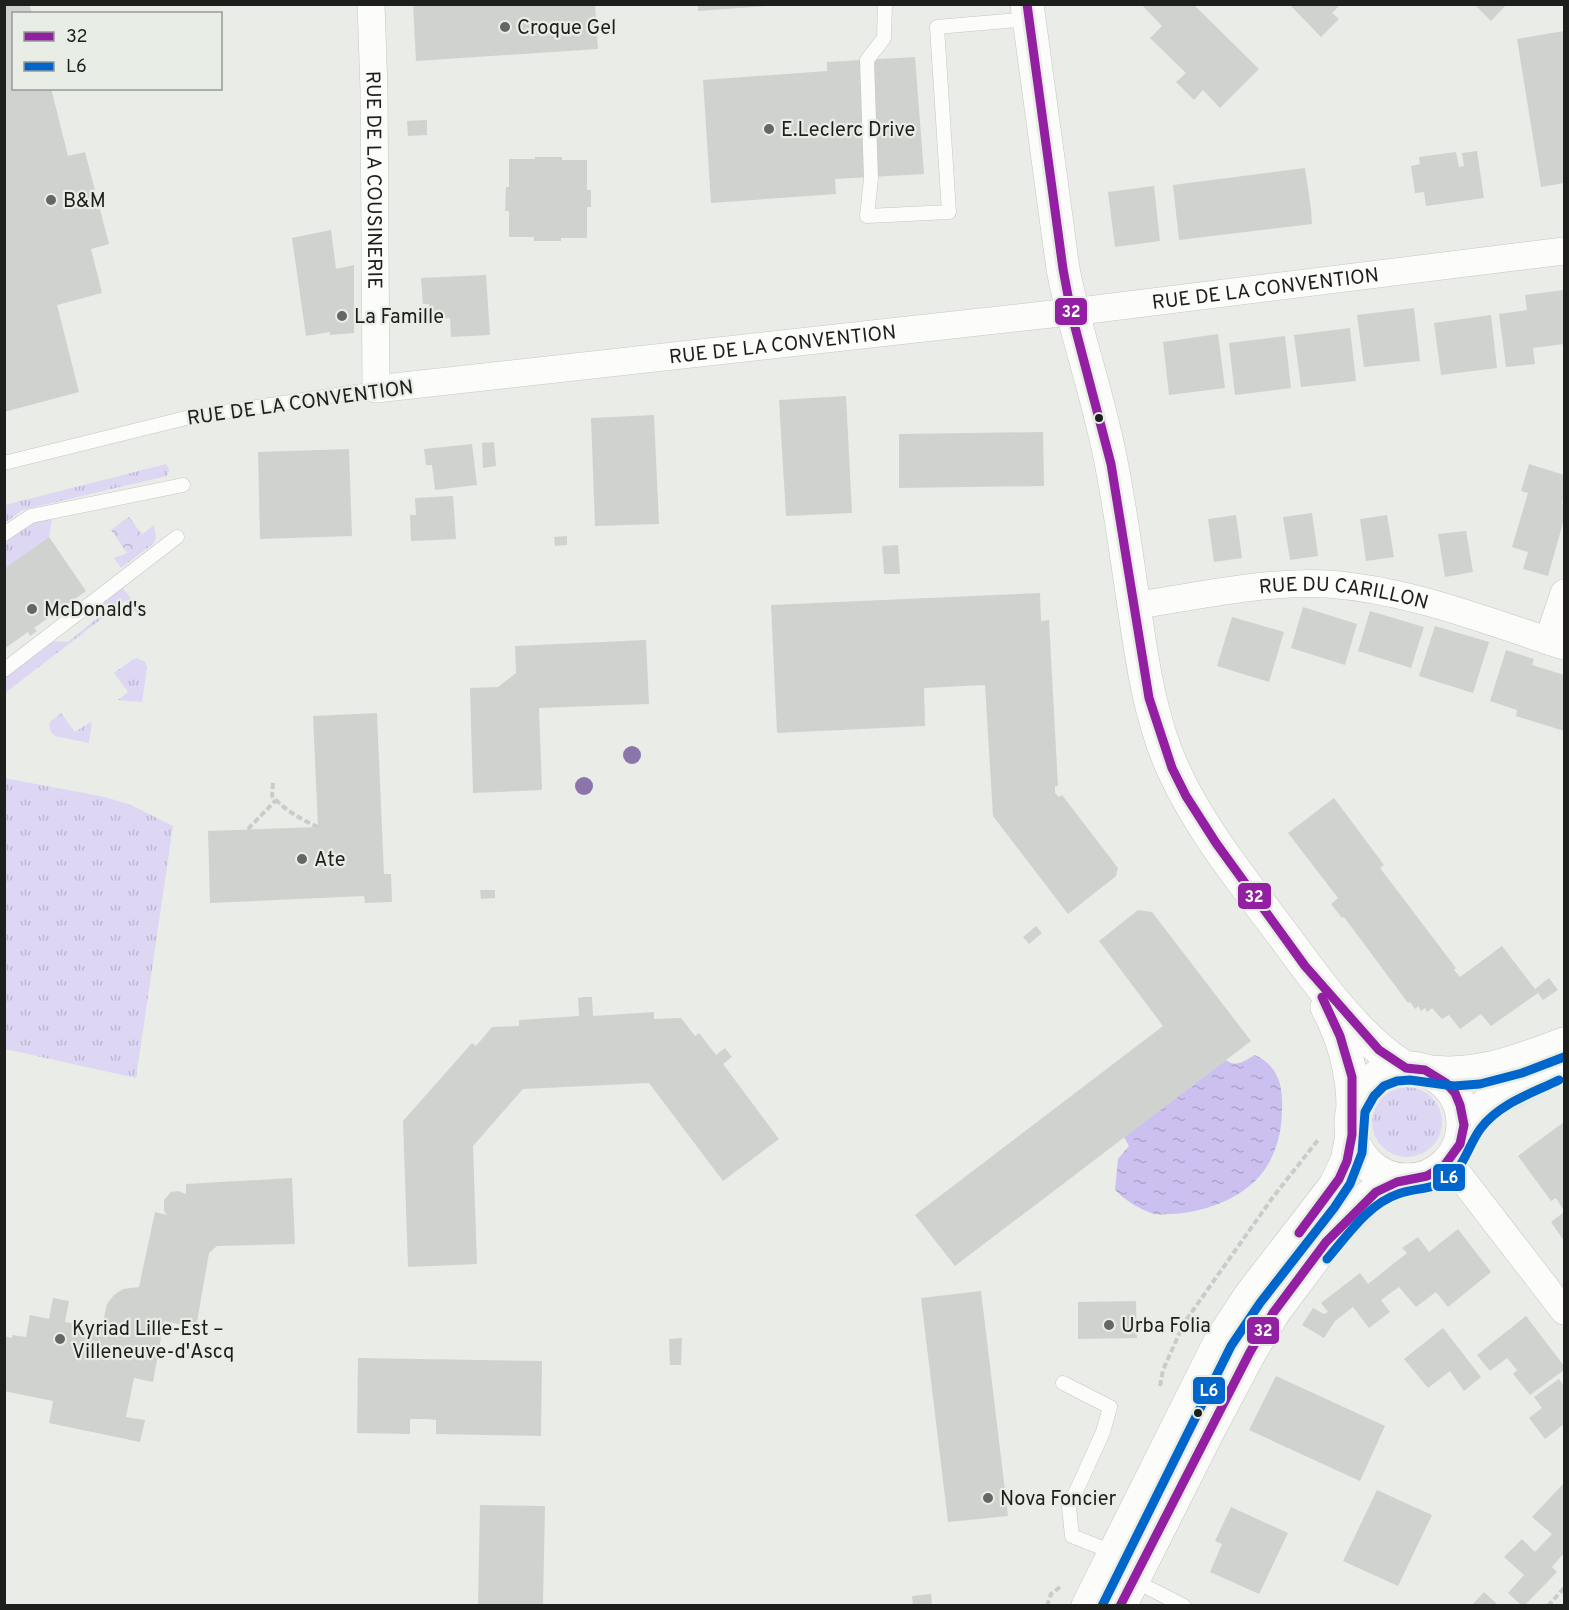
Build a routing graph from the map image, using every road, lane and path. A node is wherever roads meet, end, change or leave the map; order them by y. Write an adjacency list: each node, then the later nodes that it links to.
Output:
1 (371, 4): 6 (street, RUE DE LA COUSINERIE)
2 (885, 4): 3 (lane)
3 (1028, 12): 5 (street)
4 (1564, 250): 5 (street, RUE DE LA CONVENTION)
5 (1071, 312): 6 (street, RUE DE LA CONVENTION); 12 (street)
6 (376, 389): 7 (lane, RUE DE LA CONVENTION)
7 (4, 464)
8 (183, 485): 9 (lane)
9 (4, 534)
10 (177, 537): 14 (lane)
11 (1564, 593): 13 (street, RUE DU CARILLON)
12 (1134, 606): 13 (street, RUE DU CARILLON); 19 (street)
13 (1556, 644)
14 (4, 670)
15 (273, 783): 16 (path)
16 (276, 800): 17 (path); 18 (path)
17 (318, 827)
18 (249, 829)
19 (1305, 966): 22 (street); 23 (street)
20 (1564, 1044): 22 (street)
21 (1564, 1065): 24 (street)
22 (1418, 1070): 23 (street); 24 (street)
23 (1352, 1122): 25 (street); 28 (street)
24 (1455, 1150): 25 (street); 26 (street)
25 (1408, 1180): 30 (street)
26 (1564, 1311)
27 (1063, 1383): 28 (lane)
28 (1115, 1552): 31 (street)
29 (1564, 1588): 33 (path)
30 (1124, 1599): 32 (lane)
31 (1088, 1605)
32 (1184, 1605)
33 (1548, 1605)

